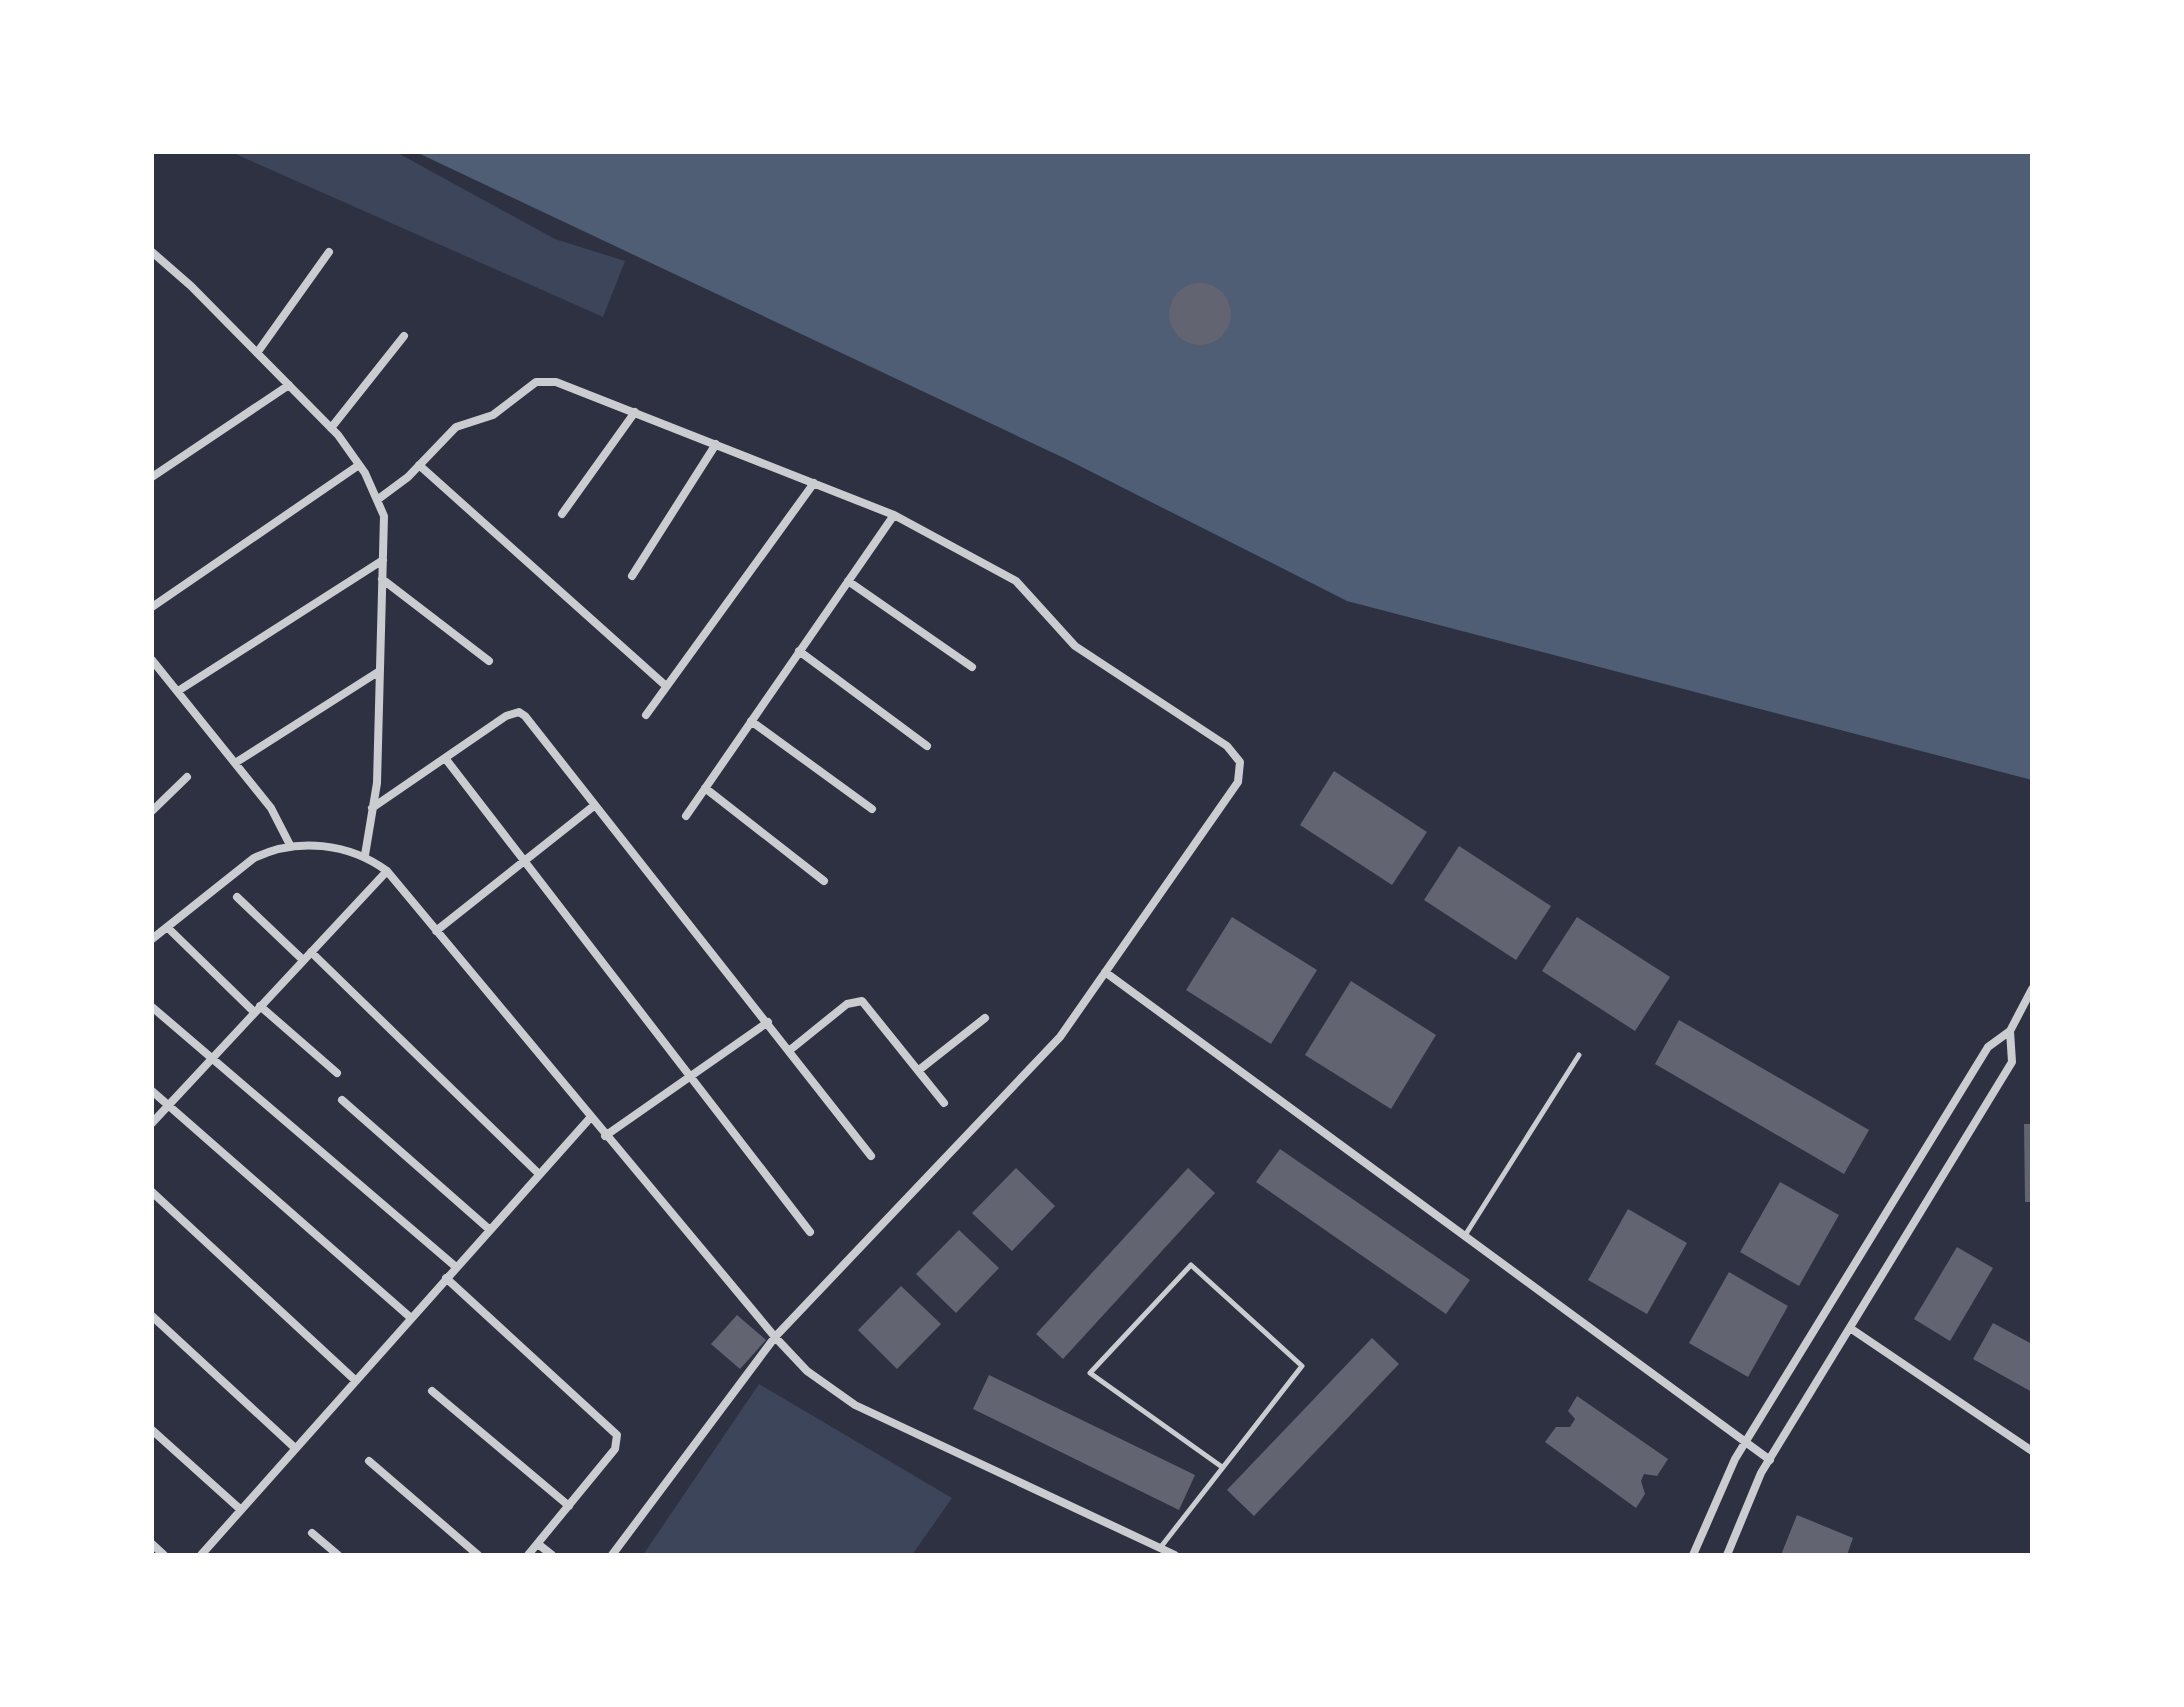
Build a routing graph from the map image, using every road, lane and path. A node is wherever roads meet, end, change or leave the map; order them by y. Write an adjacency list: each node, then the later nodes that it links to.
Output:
1 (152, 252): 4 (street)
2 (329, 252): 4 (street)
3 (404, 336): 7 (street)
4 (257, 353): 5 (street)
5 (289, 385): 7 (street); 11 (street)
6 (635, 412): 8 (street); 10 (street); 14 (street)
7 (331, 428): 9 (street)
8 (716, 444): 12 (street); 17 (street)
9 (359, 465): 13 (street); 20 (street)
10 (419, 465): 13 (street); 26 (street)
11 (152, 477)
12 (814, 483): 15 (street); 26 (street)
13 (377, 500): 16 (street)
14 (562, 514)
15 (894, 515): 19 (street); 51 (street)
16 (383, 560): 18 (street); 27 (street)
17 (632, 576)
18 (382, 579): 23 (street); 25 (street)
19 (848, 581): 21 (street); 24 (street)
20 (152, 607)
21 (799, 651): 29 (street); 30 (street)
22 (152, 660): 27 (street)
23 (489, 661)
24 (972, 667)
25 (378, 672): 32 (street); 36 (street)
26 (666, 686): 28 (street)
27 (178, 691): 32 (street)
28 (646, 715)
29 (751, 721): 34 (street); 37 (street)
30 (927, 746)
31 (445, 758): 35 (street); 36 (street); 42 (street)
32 (235, 763): 40 (street)
33 (187, 777): 38 (street)
34 (705, 788): 39 (street); 44 (street)
35 (595, 805): 42 (street); 56 (street)
36 (372, 808): 41 (street)
37 (872, 809)
38 (152, 811)
39 (686, 816)
40 (290, 845): 41 (street); 46 (street)
41 (365, 855): 43 (street)
42 (524, 861): 47 (street); 63 (street)
43 (387, 871): 47 (street); 49 (street)
44 (824, 881)
45 (237, 897): 50 (street)
46 (167, 927): 48 (street); 54 (street)
47 (436, 931): 68 (street)
48 (152, 939)
49 (311, 952): 50 (street); 72 (street)
50 (303, 960): 54 (street)
51 (1105, 972): 76 (street); 82 (street)
52 (2032, 989): 57 (street)
53 (152, 1007): 60 (street)
54 (257, 1009): 60 (street); 62 (street)
55 (985, 1018): 61 (street)
56 (768, 1022): 58 (street); 63 (street)
57 (2010, 1031): 81 (street); 86 (street)
58 (790, 1050): 61 (street); 71 (street)
59 (1579, 1055): 76 (lane)
60 (212, 1057): 67 (street); 77 (street)
61 (919, 1070): 66 (street)
62 (337, 1073)
63 (691, 1078): 70 (street); 75 (street)
64 (152, 1091): 67 (street)
65 (342, 1100): 74 (street)
66 (944, 1103)
67 (168, 1106): 69 (street); 80 (street)
68 (590, 1118): 70 (street); 72 (street)
69 (152, 1123)
70 (605, 1136): 82 (street)
71 (871, 1156)
72 (539, 1174): 74 (street)
73 (152, 1192): 83 (street)
74 (490, 1230): 77 (street)
75 (810, 1232)
76 (1464, 1237): 86 (street)
77 (456, 1267): 78 (street)
78 (446, 1278): 80 (street); 92 (street)
79 (152, 1316): 87 (street)
80 (411, 1318): 83 (street)
81 (1850, 1328): 88 (street); 89 (street)
82 (775, 1337): 97 (street); 104 (street)
83 (356, 1381): 87 (street)
84 (432, 1391): 92 (street)
85 (152, 1430): 93 (street)
86 (1744, 1445): 89 (street); 106 (street)
87 (295, 1448): 93 (street)
88 (2032, 1451)
89 (1770, 1460): 107 (street)
90 (369, 1461): 101 (street)
91 (1222, 1467): 97 (lane)
92 (569, 1506): 96 (street)
93 (241, 1510): 99 (street)
94 (312, 1533): 100 (street)
95 (152, 1544): 98 (street)
96 (538, 1544): 102 (street); 103 (street)
97 (1160, 1548): 105 (street)
98 (164, 1555)
99 (201, 1555)
100 (338, 1555)
101 (478, 1555)
102 (528, 1555)
103 (552, 1555)
104 (612, 1555)
105 (1175, 1555)
106 (1693, 1555)
107 (1727, 1555)

